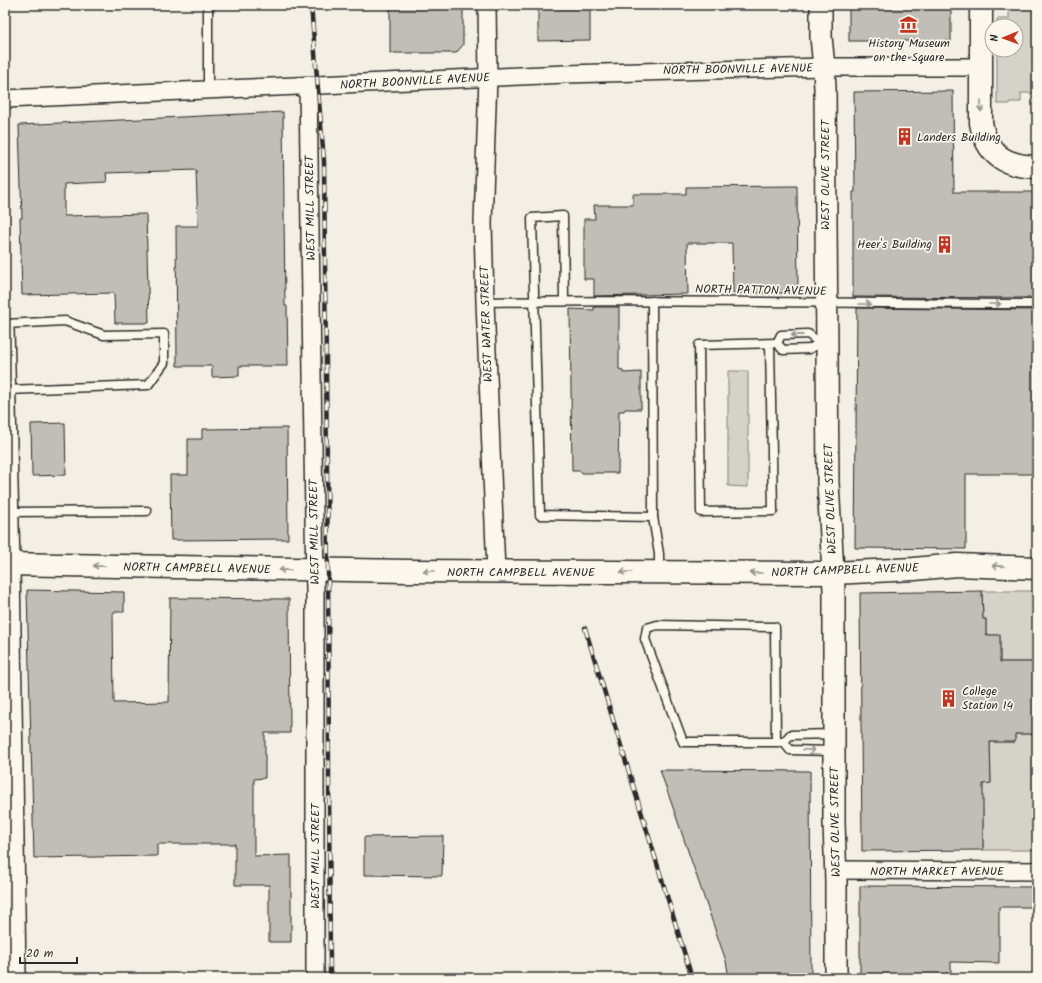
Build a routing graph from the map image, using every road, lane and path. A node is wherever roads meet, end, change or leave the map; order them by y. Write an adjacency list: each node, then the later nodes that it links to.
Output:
1 (208, 5): 9 (lane)
2 (487, 5): 7 (street, WEST WATER STREET)
3 (821, 5): 5 (street, WEST OLIVE STREET)
4 (981, 5): 6 (main road)
5 (824, 67): 6 (street, NORTH BOONVILLE AVENUE); 7 (street, NORTH BOONVILLE AVENUE); 16 (street, WEST OLIVE STREET)
6 (980, 67): 11 (main road, one-way to 11)
7 (488, 77): 8 (street, NORTH BOONVILLE AVENUE); 14 (street, WEST WATER STREET)
8 (308, 85): 9 (street, NORTH BOONVILLE AVENUE); 28 (street, WEST MILL STREET)
9 (208, 89): 10 (street, NORTH BOONVILLE AVENUE)
10 (5, 98)
11 (1037, 166)
12 (564, 301): 13 (lane, NORTH PATTON AVENUE); 15 (lane, NORTH PATTON AVENUE); 15 (lane)
13 (652, 301): 16 (lane, NORTH PATTON AVENUE); 25 (lane)
14 (484, 302): 15 (lane, NORTH PATTON AVENUE); 29 (street, WEST WATER STREET)
15 (534, 302): 25 (lane)
16 (826, 302): 17 (lane, NORTH PATTON AVENUE, one-way to 17); 20 (street, WEST OLIVE STREET)
17 (1037, 304)
18 (5, 324): 22 (lane)
19 (5, 329): 22 (street)
20 (823, 343): 21 (lane); 21 (lane, one-way to 21); 31 (street, WEST OLIVE STREET)
21 (773, 344): 21 (lane)
22 (6, 390): 24 (street)
23 (147, 511): 24 (lane)
24 (9, 512): 26 (street)
25 (653, 517): 30 (lane)
26 (8, 564): 28 (main road, NORTH CAMPBELL AVENUE, one-way to 26); 37 (street)
27 (1037, 568): 31 (main road, NORTH CAMPBELL AVENUE, one-way to 31)
28 (314, 570): 29 (main road, NORTH CAMPBELL AVENUE, one-way to 28); 38 (street, WEST MILL STREET)
29 (496, 572): 30 (main road, NORTH CAMPBELL AVENUE, one-way to 29)
30 (659, 572): 31 (main road, NORTH CAMPBELL AVENUE, one-way to 30)
31 (833, 573): 34 (street, WEST OLIVE STREET)
32 (776, 742): 32 (lane); 33 (lane)
33 (784, 742): 34 (lane); 34 (lane, one-way to 34)
34 (834, 743): 35 (street, WEST OLIVE STREET)
35 (836, 870): 36 (street, NORTH MARKET AVENUE); 39 (street, WEST OLIVE STREET)
36 (1037, 871)
37 (17, 978)
38 (315, 978)
39 (836, 978)

